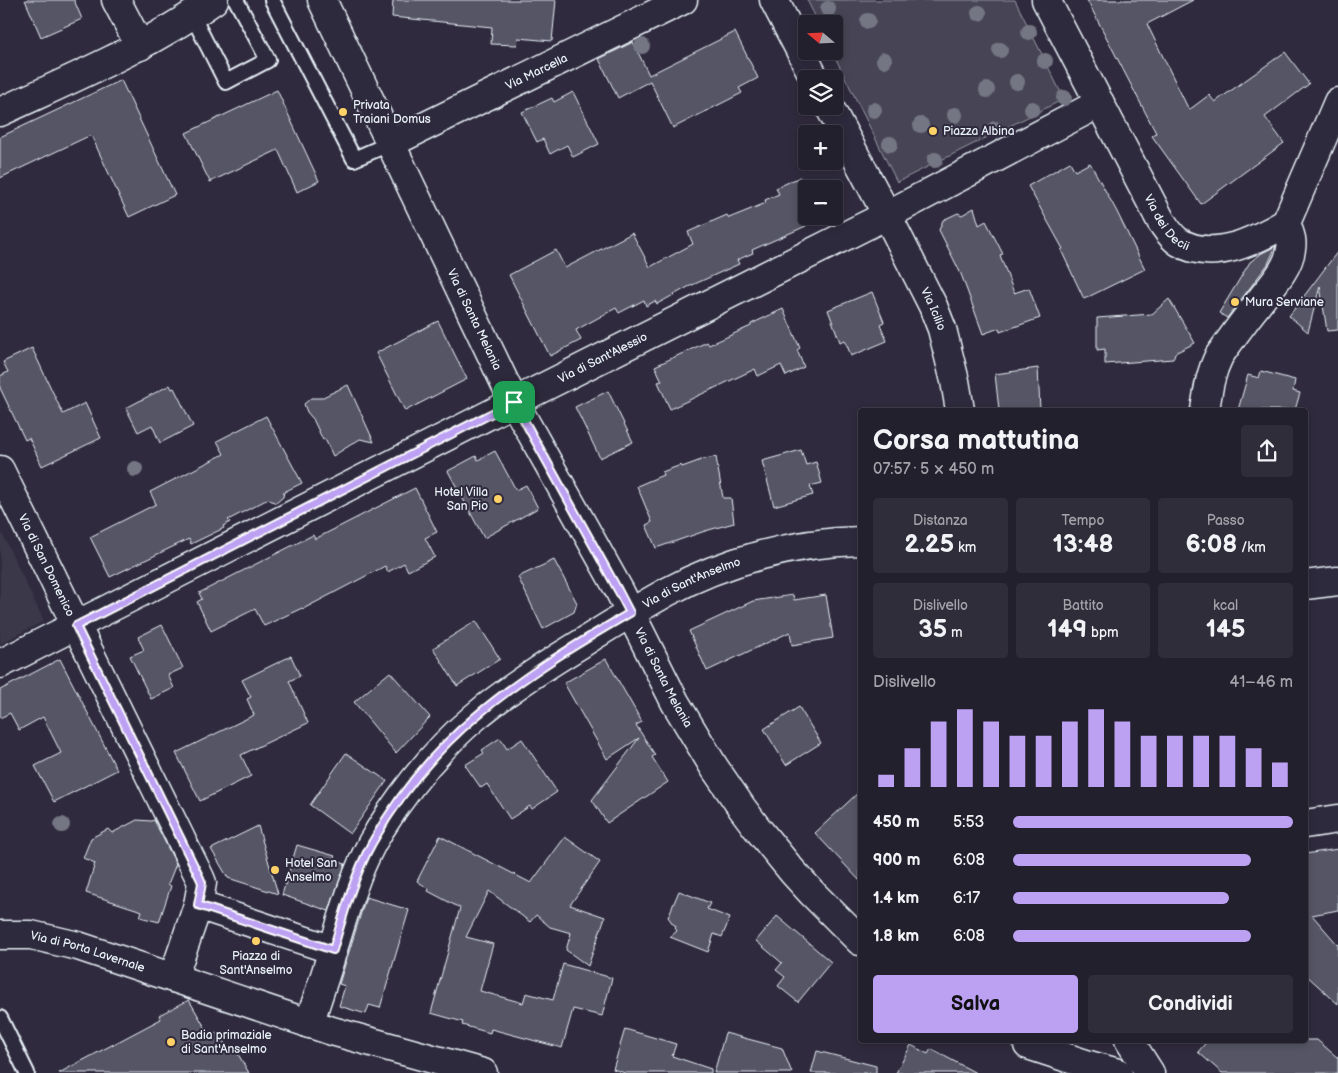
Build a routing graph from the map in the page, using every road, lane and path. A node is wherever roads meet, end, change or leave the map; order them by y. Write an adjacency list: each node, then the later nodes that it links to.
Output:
1 (236, 0): 8 (lane)
2 (272, 0): 15 (lane)
3 (322, 0): 15 (street, Via di Santa Melania)
4 (683, 0): 15 (street, Via Marcella)
5 (774, 0): 10 (street)
6 (1046, 0): 12 (street)
7 (118, 4): 9 (street)
8 (203, 8): 9 (street)
9 (140, 46): 13 (street)
10 (810, 70)
11 (1338, 102): 17 (street)
12 (1100, 103): 16 (street); 17 (street, Via dei Decii)
13 (0, 112)
14 (835, 115): 16 (street)
15 (391, 142): 18 (street, Via di Santa Melania)
16 (886, 215): 18 (street, Via di Sant'Alessio); 19 (street, Via Icilio)
17 (1286, 223): 20 (street)
18 (514, 402): 25 (street, Via di Santa Melania); 26 (street, Via di Sant'Alessio)
19 (960, 408)
20 (1205, 408)
21 (0, 470): 26 (street, Via di San Domenico)
22 (858, 541): 25 (street, Via di Sant'Anselmo)
23 (1338, 581): 24 (street)
24 (1308, 585)
25 (630, 613): 32 (street, Via di Santa Melania); 33 (street, Via di Sant'Anselmo)
26 (76, 626): 27 (street, Via di Sant'Alessio); 30 (street, Via di San Domenico)
27 (0, 664)
28 (1338, 819): 29 (street)
29 (1308, 824)
30 (198, 905): 33 (street); 34 (street)
31 (0, 936): 34 (street, Via di Porta Lavernale)
32 (858, 939)
33 (333, 950): 36 (street)
34 (173, 978): 36 (street)
35 (0, 1018): 39 (lane)
36 (309, 1024): 40 (street)
37 (1029, 1043): 41 (street)
38 (1130, 1043): 42 (street)
39 (27, 1073)
40 (483, 1073)
41 (1118, 1073)
42 (1150, 1073)

